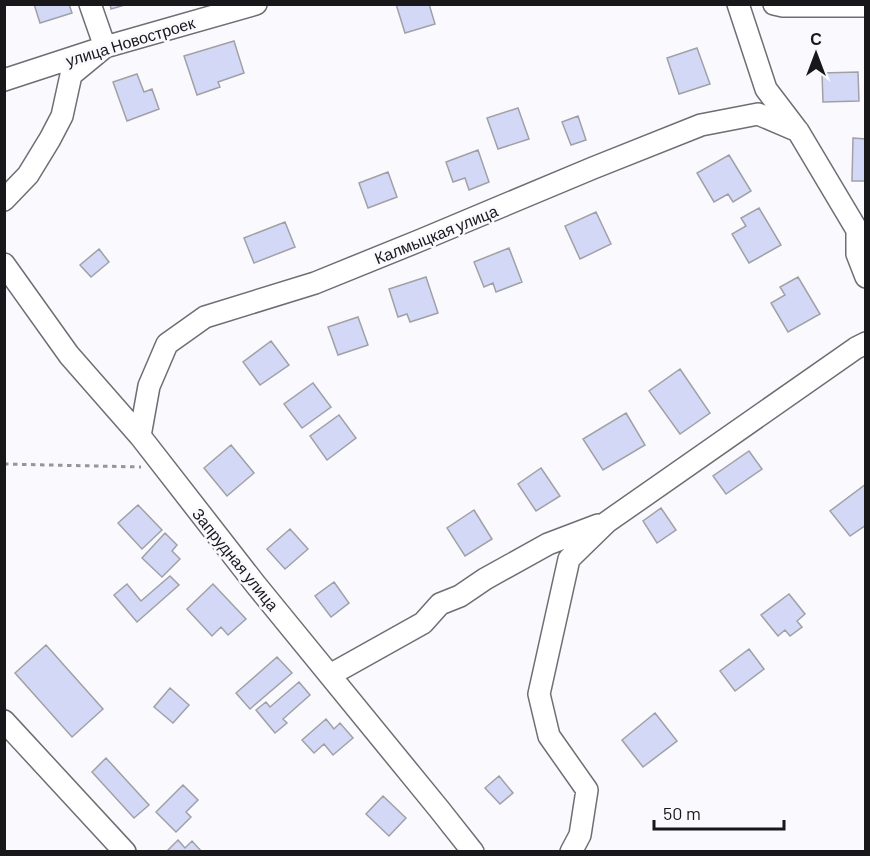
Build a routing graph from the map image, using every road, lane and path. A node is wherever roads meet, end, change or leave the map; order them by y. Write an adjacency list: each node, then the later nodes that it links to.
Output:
1 (90, 4): 6 (street)
2 (256, 4): 6 (street, улица Новостроек)
3 (738, 4): 8 (street)
4 (774, 4): 5 (street)
5 (866, 6)
6 (105, 47): 7 (street, улица Новостроек); 9 (street)
7 (4, 80)
8 (798, 131): 10 (street); 14 (street, Калмыцкая улица)
9 (4, 200)
10 (861, 229): 12 (street)
11 (4, 264): 14 (street, Запрудная улица)
12 (866, 277)
13 (866, 343): 17 (street)
14 (140, 436): 16 (street, Запрудная улица)
15 (4, 464): 16 (path)
16 (163, 468): 18 (street, Запрудная улица)
17 (607, 522): 18 (street); 22 (street)
18 (330, 675): 21 (street, Запрудная улица)
19 (4, 721): 20 (street)
20 (125, 852)
21 (472, 852)
22 (572, 852)

